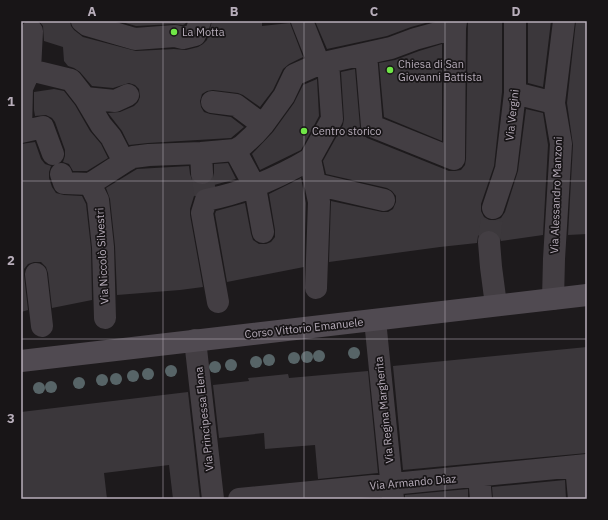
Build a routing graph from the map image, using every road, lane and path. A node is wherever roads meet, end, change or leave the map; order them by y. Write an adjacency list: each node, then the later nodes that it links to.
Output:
1 (82, 21): 2 (street)
2 (200, 21)
3 (302, 21): 10 (street)
4 (515, 21): 11 (street, Via Vergini)
5 (564, 21): 15 (street, Via Alessandro Manzoni)
6 (455, 24): 8 (street); 8 (street)
7 (32, 31): 9 (street)
8 (366, 54): 10 (street)
9 (27, 58): 13 (street); 17 (street)
10 (324, 63): 16 (street); 19 (street)
11 (515, 94): 15 (street); 25 (street, Via Vergini)
12 (128, 95): 13 (street)
13 (85, 98): 20 (street)
14 (212, 102): 16 (street)
15 (554, 103): 31 (street, Via Alessandro Manzoni)
16 (262, 125): 18 (street)
17 (21, 132): 21 (street)
18 (235, 150): 20 (street); 23 (street)
19 (310, 159): 22 (street); 23 (street)
20 (124, 162): 21 (street)
21 (90, 184): 34 (street, Via Niccolò Silvestri)
22 (315, 184): 24 (street); 29 (street)
23 (255, 186): 26 (street); 32 (street)
24 (384, 200)
25 (493, 208)
26 (263, 232)
27 (489, 242): 33 (street)
28 (36, 274): 36 (street)
29 (316, 288)
30 (587, 295): 31 (street, Corso Vittorio Emanuele)
31 (553, 299): 33 (street, Corso Vittorio Emanuele)
32 (218, 302)
33 (496, 305): 35 (street, Corso Vittorio Emanuele)
34 (105, 318)
35 (375, 320): 37 (street, Corso Vittorio Emanuele); 41 (street, Via Regina Margherita)
36 (42, 326)
37 (195, 340): 38 (street, Corso Vittorio Emanuele); 42 (street, Via Principessa Elena)
38 (21, 360)
39 (581, 466): 40 (street, Via Armando Diaz); 45 (street)
40 (479, 476): 41 (street, Via Armando Diaz); 44 (street)
41 (392, 491): 43 (street, Via Armando Diaz)
42 (213, 499)
43 (239, 499)
44 (481, 499)
45 (579, 499)

